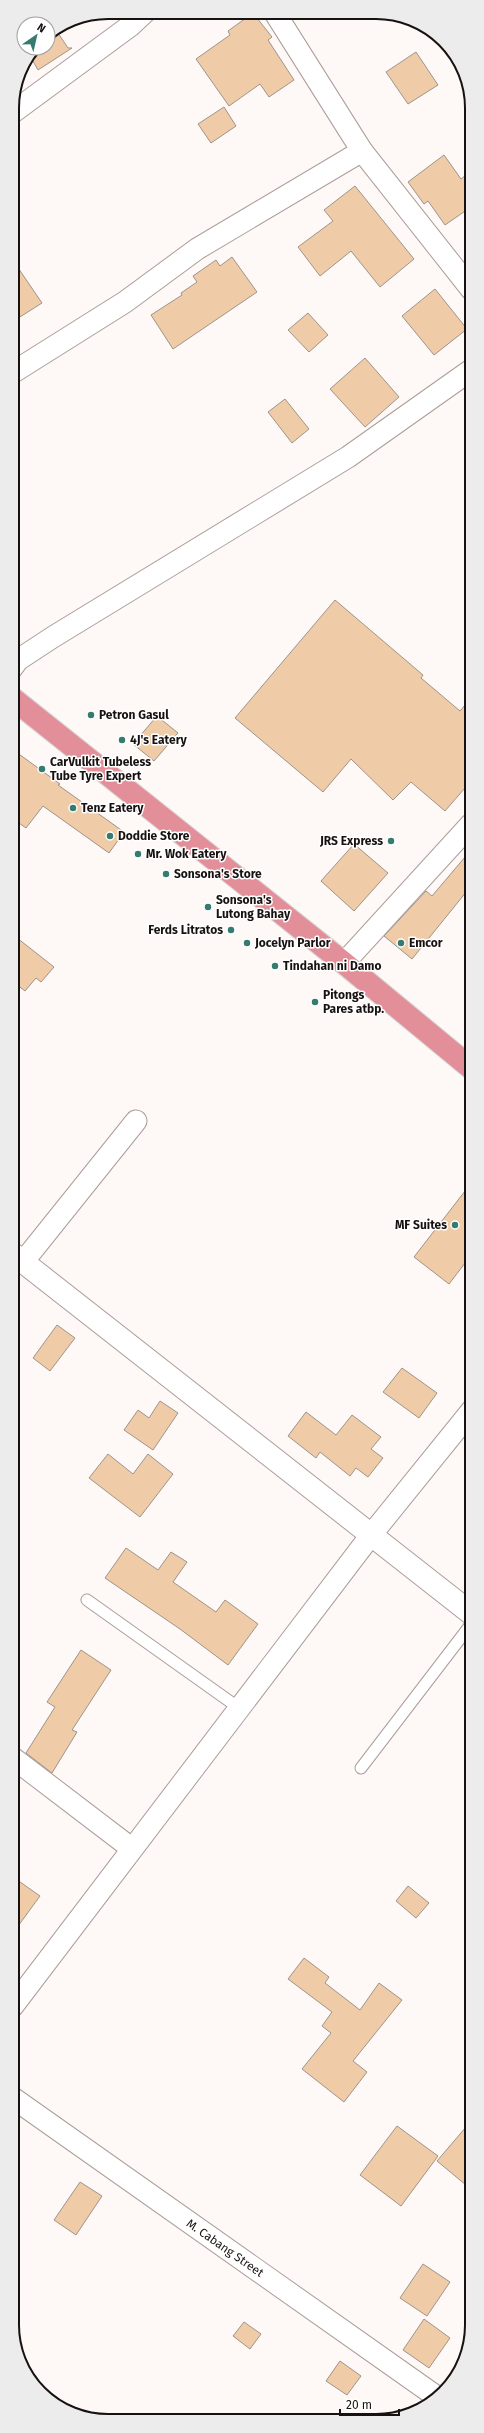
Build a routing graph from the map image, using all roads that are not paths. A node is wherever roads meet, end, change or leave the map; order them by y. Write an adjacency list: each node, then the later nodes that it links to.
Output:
1 (138, 19): 3 (street)
2 (279, 19): 4 (street)
3 (19, 108)
4 (362, 151): 5 (street); 6 (street)
5 (465, 281)
6 (19, 369)
7 (465, 374): 8 (street)
8 (19, 659)
9 (19, 704): 11 (highway)
10 (465, 831): 11 (street)
11 (344, 963): 12 (highway)
12 (465, 1062)
13 (136, 1121): 14 (street)
14 (19, 1257)
15 (19, 1259): 17 (street)
16 (465, 1419): 17 (street)
17 (371, 1535): 19 (street); 21 (street)
18 (87, 1600): 21 (lane)
19 (465, 1609)
20 (465, 1622): 23 (lane)
21 (239, 1708): 24 (street)
22 (19, 1763): 24 (street)
23 (361, 1768)
24 (132, 1848): 25 (street)
25 (19, 1998)
26 (19, 2102): 27 (street, M. Cabang Street)
27 (433, 2394)

